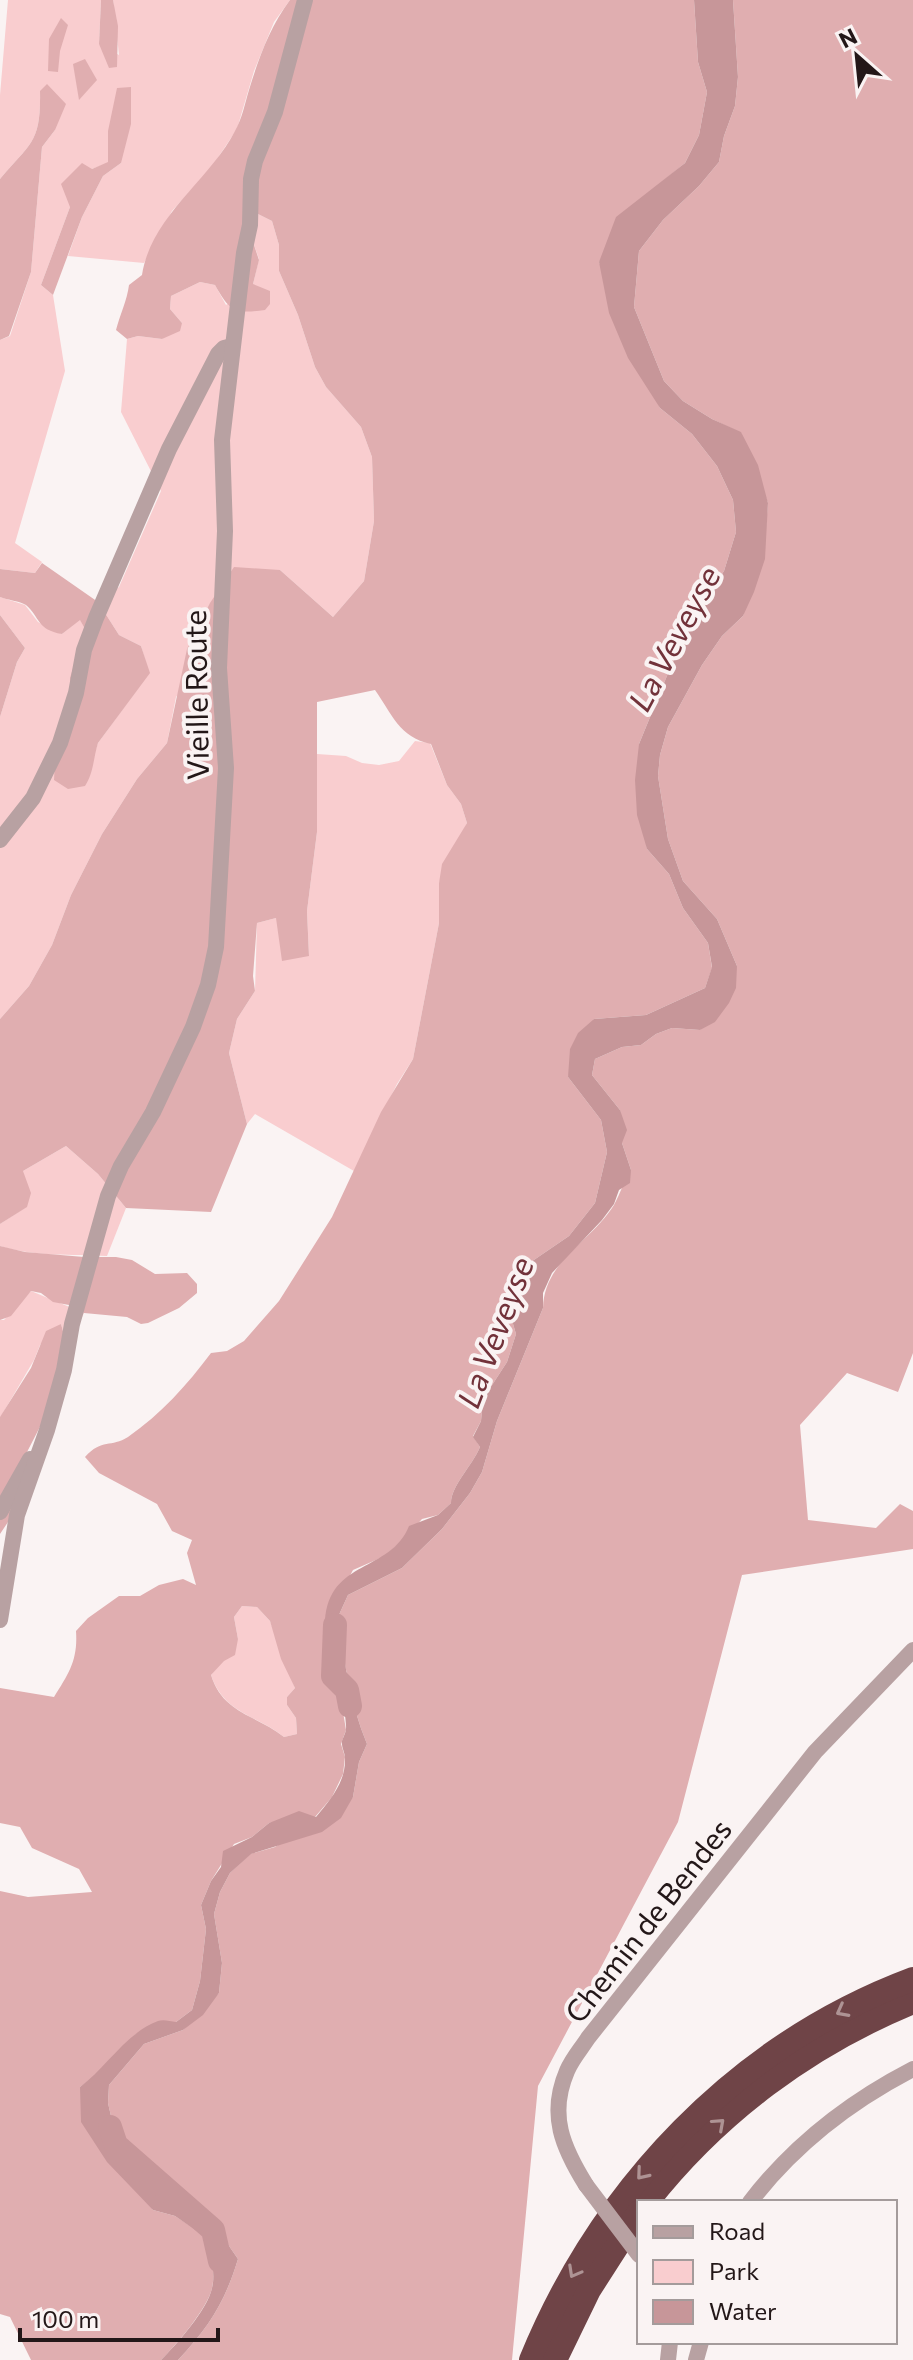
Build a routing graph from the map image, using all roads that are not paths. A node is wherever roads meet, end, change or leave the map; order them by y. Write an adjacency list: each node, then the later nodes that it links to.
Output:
1 (305, 0): 2 (street, Vieille Route)
2 (232, 346): 3 (street); 4 (street, Vieille Route)
3 (0, 840)
4 (47, 1430): 5 (street); 6 (street)
5 (0, 1512)
6 (0, 1620)
7 (913, 1650): 14 (street, Chemin de Bendes, bridge)
8 (913, 1979): 15 (highway, one-way to 15)
9 (913, 2002): 11 (highway, one-way to 9)
10 (913, 2069): 12 (street)
11 (649, 2200)
12 (752, 2200)
13 (637, 2215): 16 (highway)
14 (637, 2252)
15 (531, 2360)
16 (555, 2360)

